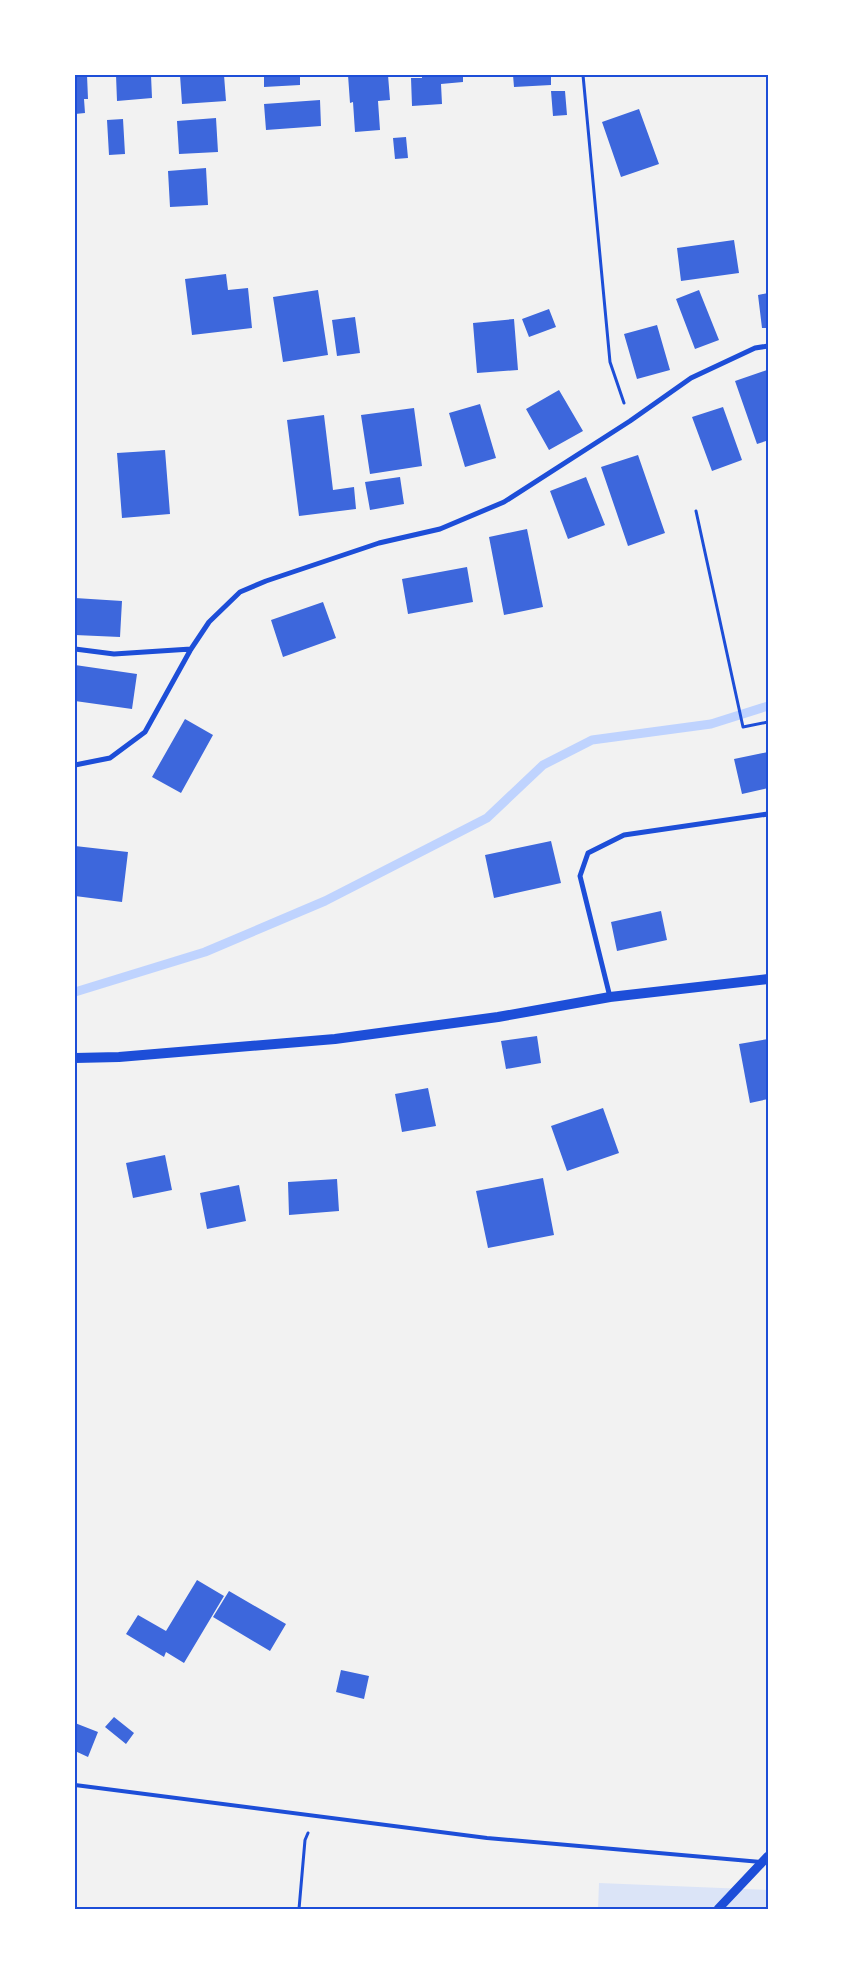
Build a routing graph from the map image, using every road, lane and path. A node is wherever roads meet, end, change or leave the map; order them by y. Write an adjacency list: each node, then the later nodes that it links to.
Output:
1 (583, 75): 3 (path)
2 (768, 346): 3 (street)
3 (630, 421): 5 (street)
4 (696, 511): 7 (path)
5 (191, 649): 6 (street); 8 (street)
6 (75, 650)
7 (768, 722)
8 (75, 765)
9 (768, 814): 11 (street)
10 (768, 979): 11 (main road)
11 (610, 997): 12 (main road)
12 (75, 1058)
13 (75, 1785): 14 (lane)
14 (314, 1816): 15 (lane); 16 (path)
15 (765, 1859): 17 (street)
16 (299, 1909)
17 (718, 1909)

